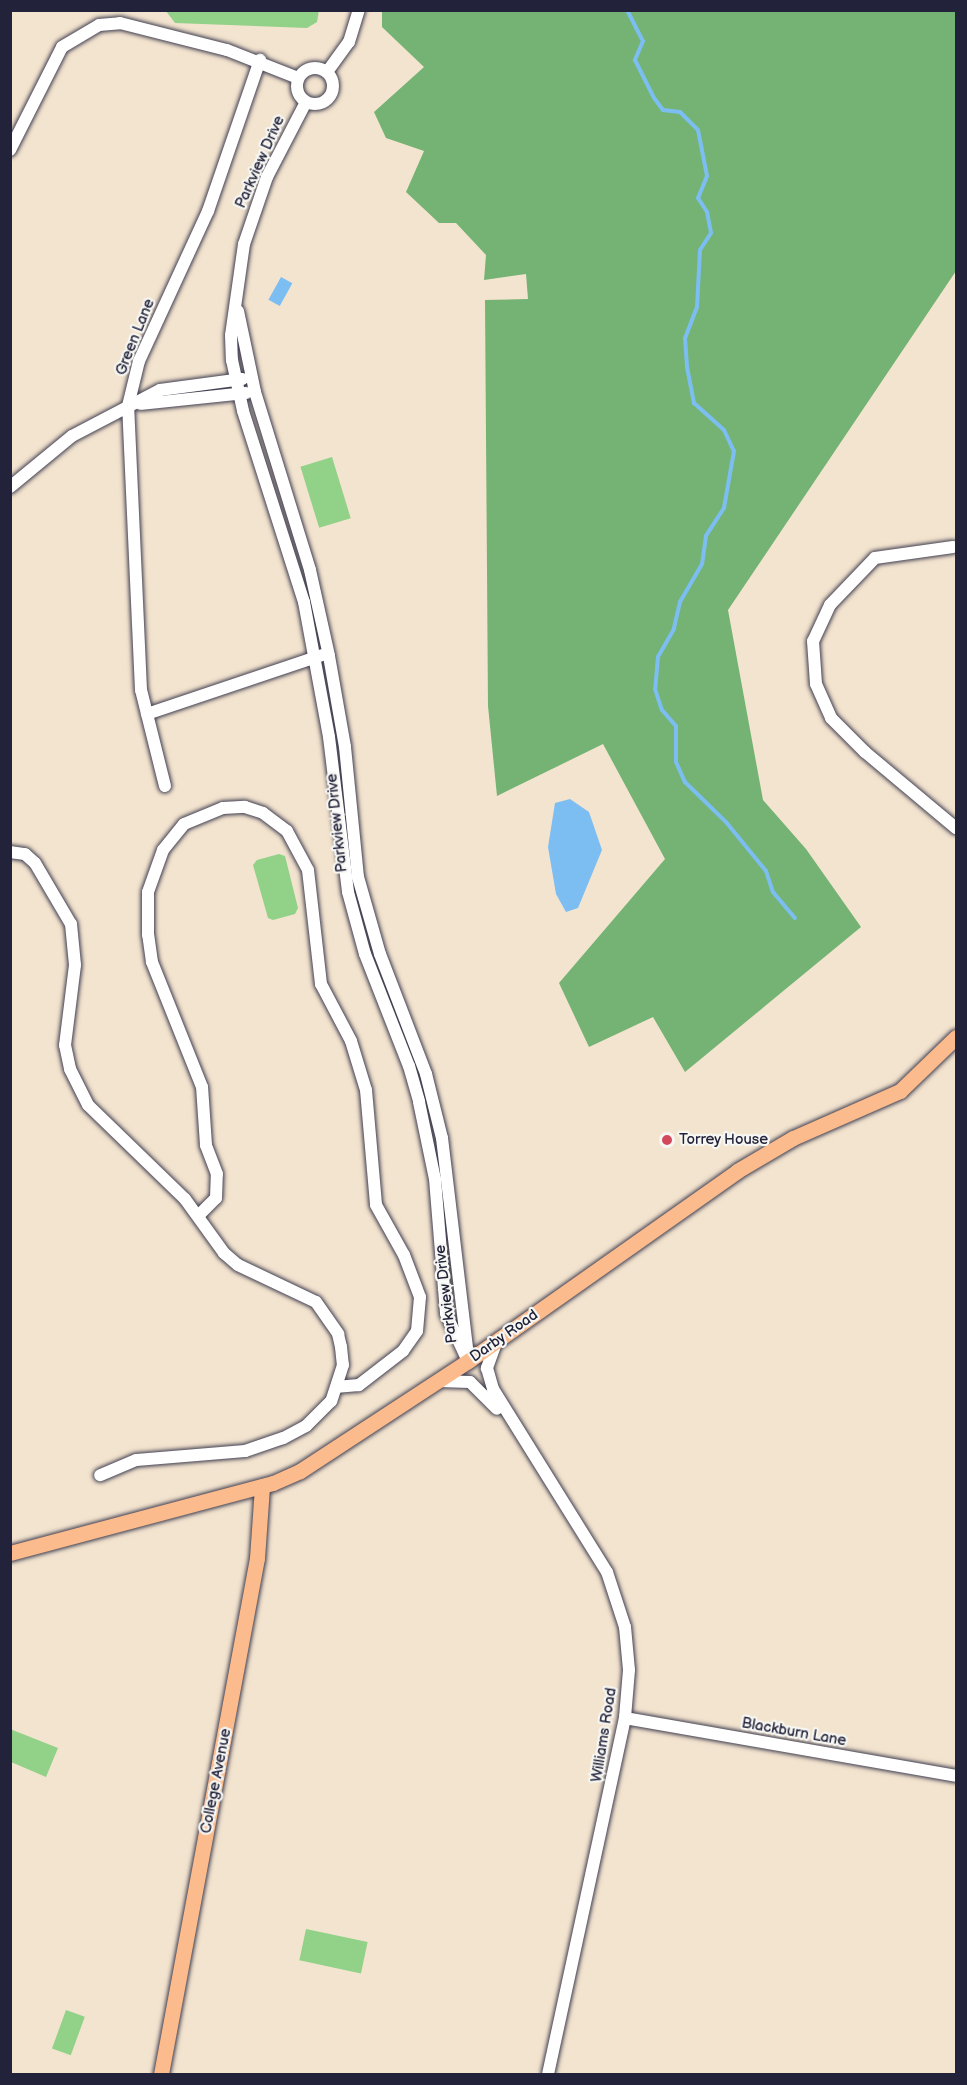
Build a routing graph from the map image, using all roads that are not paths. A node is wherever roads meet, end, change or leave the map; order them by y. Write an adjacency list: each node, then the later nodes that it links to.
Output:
1 (359, 10): 3 (street)
2 (260, 60): 4 (street); 6 (street); 12 (street, Green Lane)
3 (327, 72): 4 (street); 5 (street)
4 (298, 78): 5 (street)
5 (306, 102): 7 (street, Parkview Drive)
6 (10, 150)
7 (237, 307): 8 (street, Parkview Drive); 9 (street, Parkview Drive)
8 (252, 377): 9 (street); 10 (street, Parkview Drive)
9 (237, 379): 11 (street, Parkview Drive); 12 (street)
10 (255, 392): 11 (street); 15 (street, Parkview Drive)
11 (240, 393): 12 (street); 16 (street, Parkview Drive)
12 (128, 406): 13 (street); 17 (street, Green Lane)
13 (10, 487)
14 (953, 547): 21 (street)
15 (328, 653): 16 (street); 18 (street, Parkview Drive)
16 (315, 658): 17 (street); 19 (street, Parkview Drive)
17 (147, 714): 20 (street, Green Lane)
18 (345, 756): 19 (street); 24 (street, Parkview Drive)
19 (331, 758): 25 (street, Parkview Drive)
20 (165, 786)
21 (957, 828)
22 (10, 852): 28 (street)
23 (957, 1037): 29 (main road, Darby Road)
24 (428, 1079): 25 (street); 26 (street, Parkview Drive)
25 (414, 1082): 27 (street, Parkview Drive)
26 (451, 1203): 27 (street); 30 (street, Parkview Drive)
27 (437, 1204): 30 (street, Parkview Drive)
28 (199, 1215): 32 (street); 32 (street)
29 (497, 1340): 30 (main road, Darby Road); 33 (street, Williams Road)
30 (468, 1361): 31 (main road, Darby Road)
31 (438, 1381): 33 (street, Williams Road); 35 (main road, Darby Road)
32 (338, 1387): 34 (street)
33 (512, 1425): 37 (street, Williams Road)
34 (100, 1475)
35 (262, 1486): 36 (main road, Darby Road); 39 (main road, College Avenue)
36 (10, 1553)
37 (626, 1718): 38 (street, Blackburn Lane); 40 (street, Williams Road)
38 (957, 1776)
39 (161, 2074)
40 (548, 2074)

